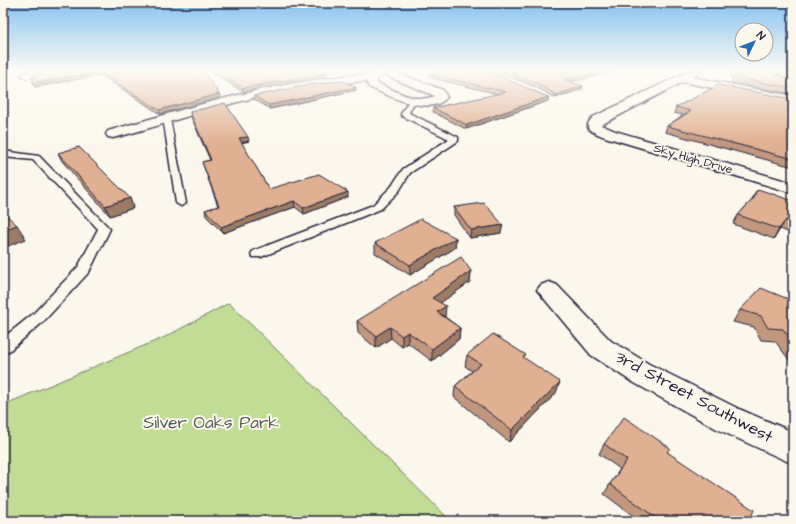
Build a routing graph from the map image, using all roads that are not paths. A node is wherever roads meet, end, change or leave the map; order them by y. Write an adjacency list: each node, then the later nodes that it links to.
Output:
1 (251, 95): 8 (street)
2 (400, 95): 6 (street)
3 (442, 95): 6 (street)
4 (647, 95): 11 (street, Sky High Drive)
5 (770, 95): 7 (street)
6 (412, 100): 13 (lane)
7 (793, 100)
8 (166, 119): 9 (street); 12 (lane)
9 (113, 134)
10 (3, 154): 15 (lane)
11 (793, 188)
12 (182, 203)
13 (257, 254)
14 (549, 290): 16 (street, 3rd Street Southwest)
15 (3, 347)
16 (793, 448)

